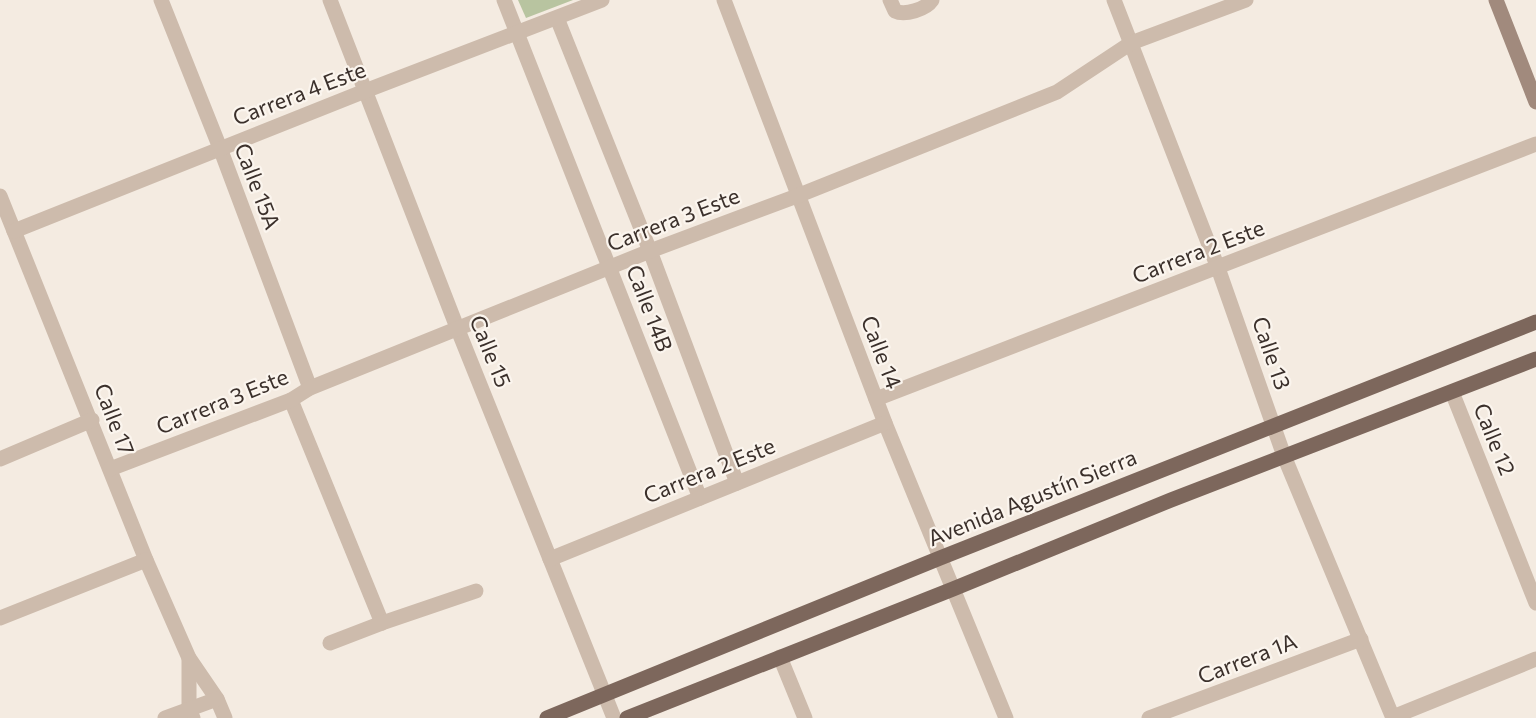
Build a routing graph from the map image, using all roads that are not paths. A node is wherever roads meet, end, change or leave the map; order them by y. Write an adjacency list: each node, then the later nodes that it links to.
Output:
1 (161, 0): 17 (street, Calle 15A)
2 (330, 0): 14 (street, Calle 15)
3 (504, 0): 12 (street, Calle 14B)
4 (602, 0): 11 (street, Carrera 4 Este)
5 (724, 0): 19 (street, Calle 14)
6 (890, 0): 7 (street)
7 (932, 0)
8 (1114, 0): 13 (street, Calle 13)
9 (1246, 0): 13 (street, Carrera 3 Este)
10 (1496, 0): 15 (main road)
11 (557, 18): 12 (street, Carrera 4 Este); 21 (street, Calle 14B)
12 (518, 34): 14 (street, Carrera 4 Este); 22 (street, Calle 14B)
13 (1131, 43): 19 (street, Carrera 3 Este); 23 (street, Calle 13)
14 (365, 91): 17 (street, Carrera 4 Este); 25 (street, Calle 15)
15 (1536, 102)
16 (1536, 144): 23 (street, Carrera 2 Este)
17 (220, 148): 20 (street, Carrera 4 Este); 27 (street, Calle 15A)
18 (0, 196): 20 (street, Calle 17)
19 (797, 196): 21 (street, Carrera 3 Este); 29 (street, Calle 14)
20 (14, 231): 31 (street, Calle 17)
21 (650, 251): 22 (street, Carrera 3 Este); 37 (street, Calle 14B)
22 (610, 267): 25 (street, Carrera 3 Este); 38 (street, Calle 14B)
23 (1218, 268): 29 (street, Carrera 2 Este); 33 (street, Calle 13)
24 (1536, 322): 33 (main road, Avenida Agustín Sierra)
25 (458, 330): 27 (street, Carrera 3 Este); 40 (street, Calle 15)
26 (1536, 359): 28 (main road)
27 (310, 388): 30 (street, Carrera 3 Este)
28 (1452, 392): 34 (main road); 44 (street, Calle 12)
29 (876, 399): 32 (street, Calle 14)
30 (291, 400): 36 (street, Carrera 3 Este); 46 (street)
31 (92, 420): 35 (street); 36 (street, Calle 17)
32 (885, 423): 37 (street, Carrera 2 Este); 39 (street, Calle 14)
33 (1274, 424): 34 (street, Calle 13); 39 (main road, Avenida Agustín Sierra)
34 (1284, 456): 42 (main road); 47 (street, Calle 13)
35 (0, 459)
36 (110, 469): 41 (street, Calle 17)
37 (738, 483): 38 (street, Carrera 2 Este)
38 (700, 498): 40 (street, Carrera 2 Este)
39 (940, 558): 42 (street, Calle 14); 52 (main road, Avenida Agustín Sierra)
40 (550, 559): 52 (street, Calle 15)
41 (146, 560): 45 (street); 50 (street, Calle 17)
42 (953, 589): 49 (main road); 62 (street, Calle 14)
43 (476, 591): 46 (street)
44 (1536, 603)
45 (0, 618)
46 (382, 623): 48 (street)
47 (1361, 639): 54 (street, Carrera 1A); 64 (street, Calle 13)
48 (330, 643)
49 (780, 657): 60 (main road); 61 (street)
50 (189, 658): 53 (street); 55 (street)
51 (1536, 659): 64 (street)
52 (606, 694): 58 (main road, Avenida Agustín Sierra); 59 (street, Calle 15)
53 (217, 699): 55 (street); 57 (street)
54 (1189, 712): 63 (street, Carrera 1A)
55 (191, 714): 56 (street)
56 (165, 718)
57 (225, 718)
58 (547, 718)
59 (614, 718)
60 (627, 718)
61 (805, 718)
62 (1006, 718)
63 (1149, 718)
64 (1393, 718)

